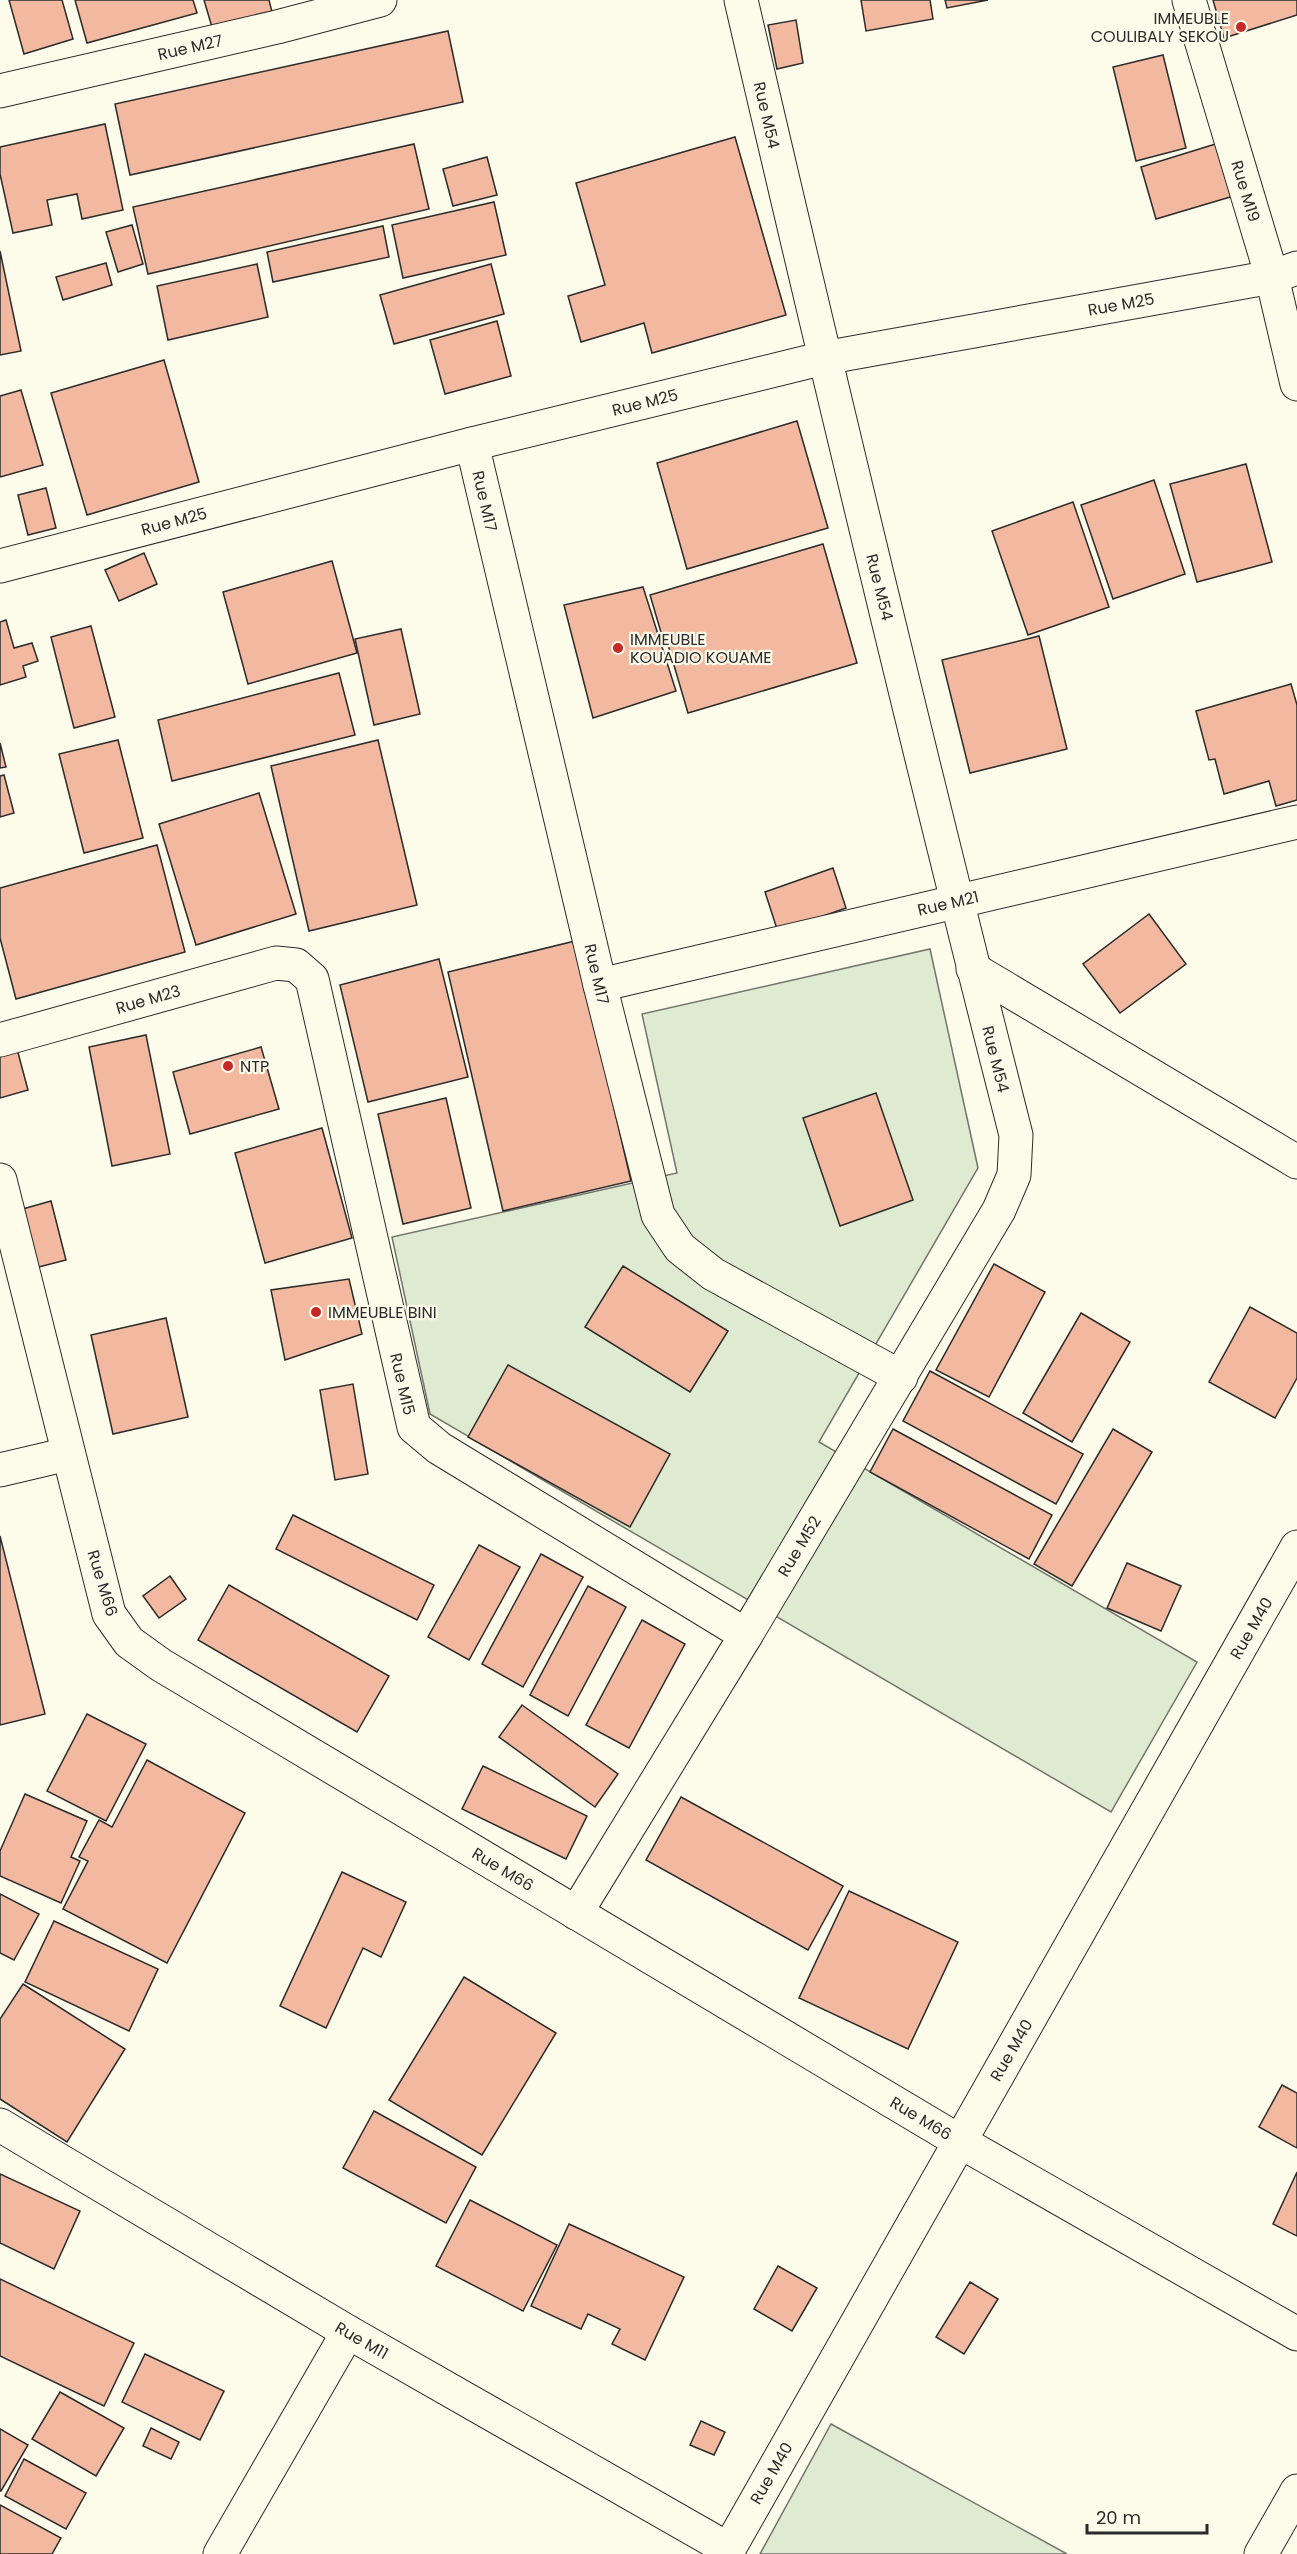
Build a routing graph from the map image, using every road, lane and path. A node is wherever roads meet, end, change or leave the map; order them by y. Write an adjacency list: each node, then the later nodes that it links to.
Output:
1 (380, 0): 4 (street, Rue M27)
2 (741, 0): 6 (street, Rue M54)
3 (1189, 0): 5 (street, Rue M19)
4 (0, 91)
5 (1284, 272): 6 (street, Rue M25); 7 (street, Rue M19)
6 (824, 358): 8 (street, Rue M25); 11 (street, Rue M54)
7 (1297, 384)
8 (472, 444): 9 (street, Rue M25); 14 (street, Rue M17)
9 (0, 566)
10 (1297, 822): 11 (street, Rue M21)
11 (956, 902): 13 (street, Rue M54); 14 (street, Rue M21)
12 (296, 965): 15 (street, Rue M23); 23 (street, Rue M15)
13 (974, 969): 16 (street); 17 (street, Rue M54)
14 (600, 985): 19 (street, Rue M17)
15 (0, 1040)
16 (1297, 1162)
17 (1014, 1175): 19 (street, Rue M52)
18 (0, 1180): 20 (street, Rue M66)
19 (901, 1377): 23 (street, Rue M52)
20 (68, 1454): 21 (street); 24 (street, Rue M66)
21 (0, 1470)
22 (1297, 1547): 26 (street, Rue M40)
23 (746, 1635): 24 (street, Rue M52)
24 (576, 1913): 26 (street, Rue M66)
25 (0, 2125): 27 (street, Rue M11)
26 (959, 2141): 28 (street, Rue M66); 30 (street, Rue M40)
27 (348, 2332): 30 (street, Rue M11); 31 (street)
28 (1297, 2334)
29 (1297, 2491): 32 (street)
30 (727, 2552)
31 (220, 2554)
32 (1261, 2554)

